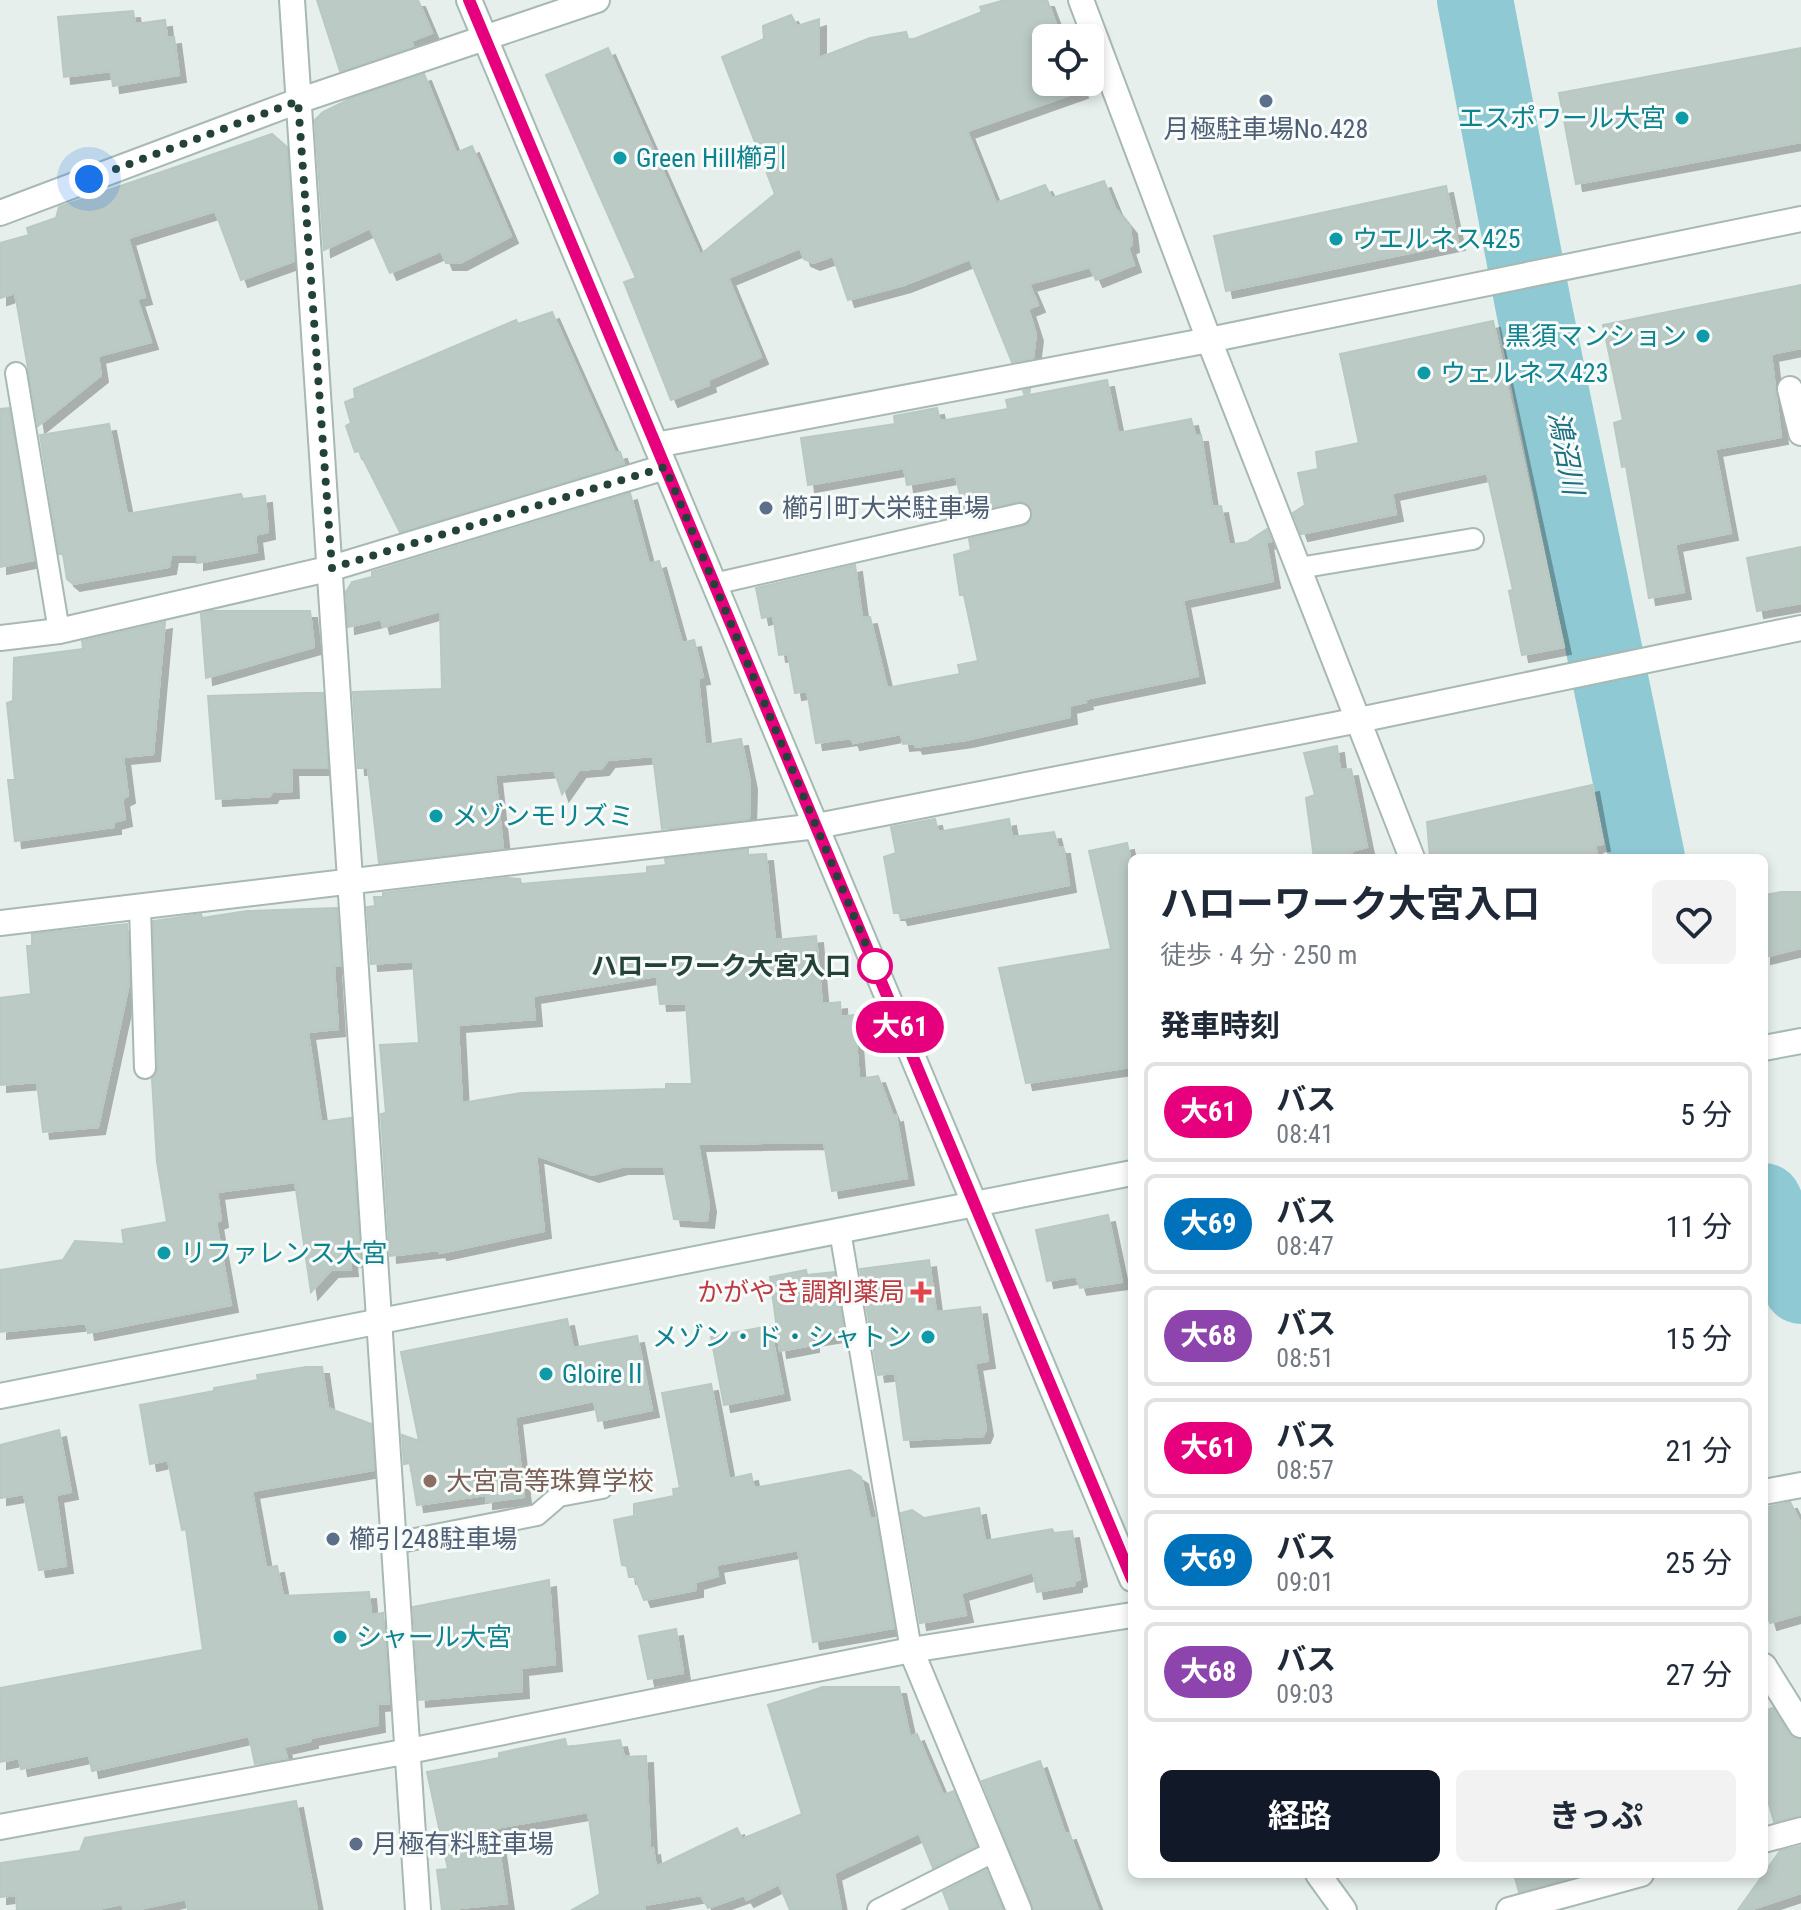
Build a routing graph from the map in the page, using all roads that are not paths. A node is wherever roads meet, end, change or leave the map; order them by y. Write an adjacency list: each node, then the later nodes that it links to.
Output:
1 (292, 0): 6 (street)
2 (469, 0): 5 (street)
3 (597, 0): 5 (street)
4 (1081, 0): 9 (street)
5 (486, 38): 6 (street); 13 (street)
6 (298, 101): 7 (street); 16 (street)
7 (0, 213)
8 (1801, 219): 9 (street)
9 (1209, 340): 13 (street); 17 (street)
10 (16, 373): 20 (lane)
11 (1790, 389): 12 (street)
12 (1801, 433)
13 (661, 456): 16 (street); 18 (street)
14 (1020, 514): 18 (lane)
15 (1473, 539): 17 (lane)
16 (332, 568): 20 (street); 25 (street)
17 (1299, 568): 22 (street)
18 (714, 584): 23 (street)
19 (1801, 628): 22 (street)
20 (59, 631): 21 (street)
21 (0, 638)
22 (1359, 720): 23 (street); 24 (street)
23 (817, 826): 25 (street); 32 (street)
24 (1410, 854)
25 (352, 882): 26 (street); 34 (street)
26 (140, 908): 27 (street); 30 (lane)
27 (0, 923)
28 (1801, 1041): 29 (street)
29 (1768, 1047)
30 (145, 1068)
31 (1128, 1174): 32 (street)
32 (972, 1204): 33 (street); 40 (street)
33 (840, 1231): 34 (street); 42 (lane)
34 (380, 1320): 35 (street); 39 (street)
35 (0, 1396)
36 (1801, 1485): 38 (street)
37 (602, 1488): 39 (lane)
38 (1768, 1491)
39 (395, 1543): 45 (street)
40 (1128, 1570)
41 (1128, 1616): 42 (street)
42 (911, 1650): 45 (street); 49 (street)
43 (1768, 1672): 44 (street)
44 (1801, 1725)
45 (409, 1751): 46 (street); 52 (street)
46 (0, 1827)
47 (1801, 1830): 48 (street)
48 (1768, 1839)
49 (995, 1851): 53 (lane); 54 (street)
50 (1321, 1878): 55 (street)
51 (1626, 1878): 56 (street)
52 (418, 1910)
53 (878, 1910)
54 (1019, 1910)
55 (1344, 1910)
56 (1509, 1910)

